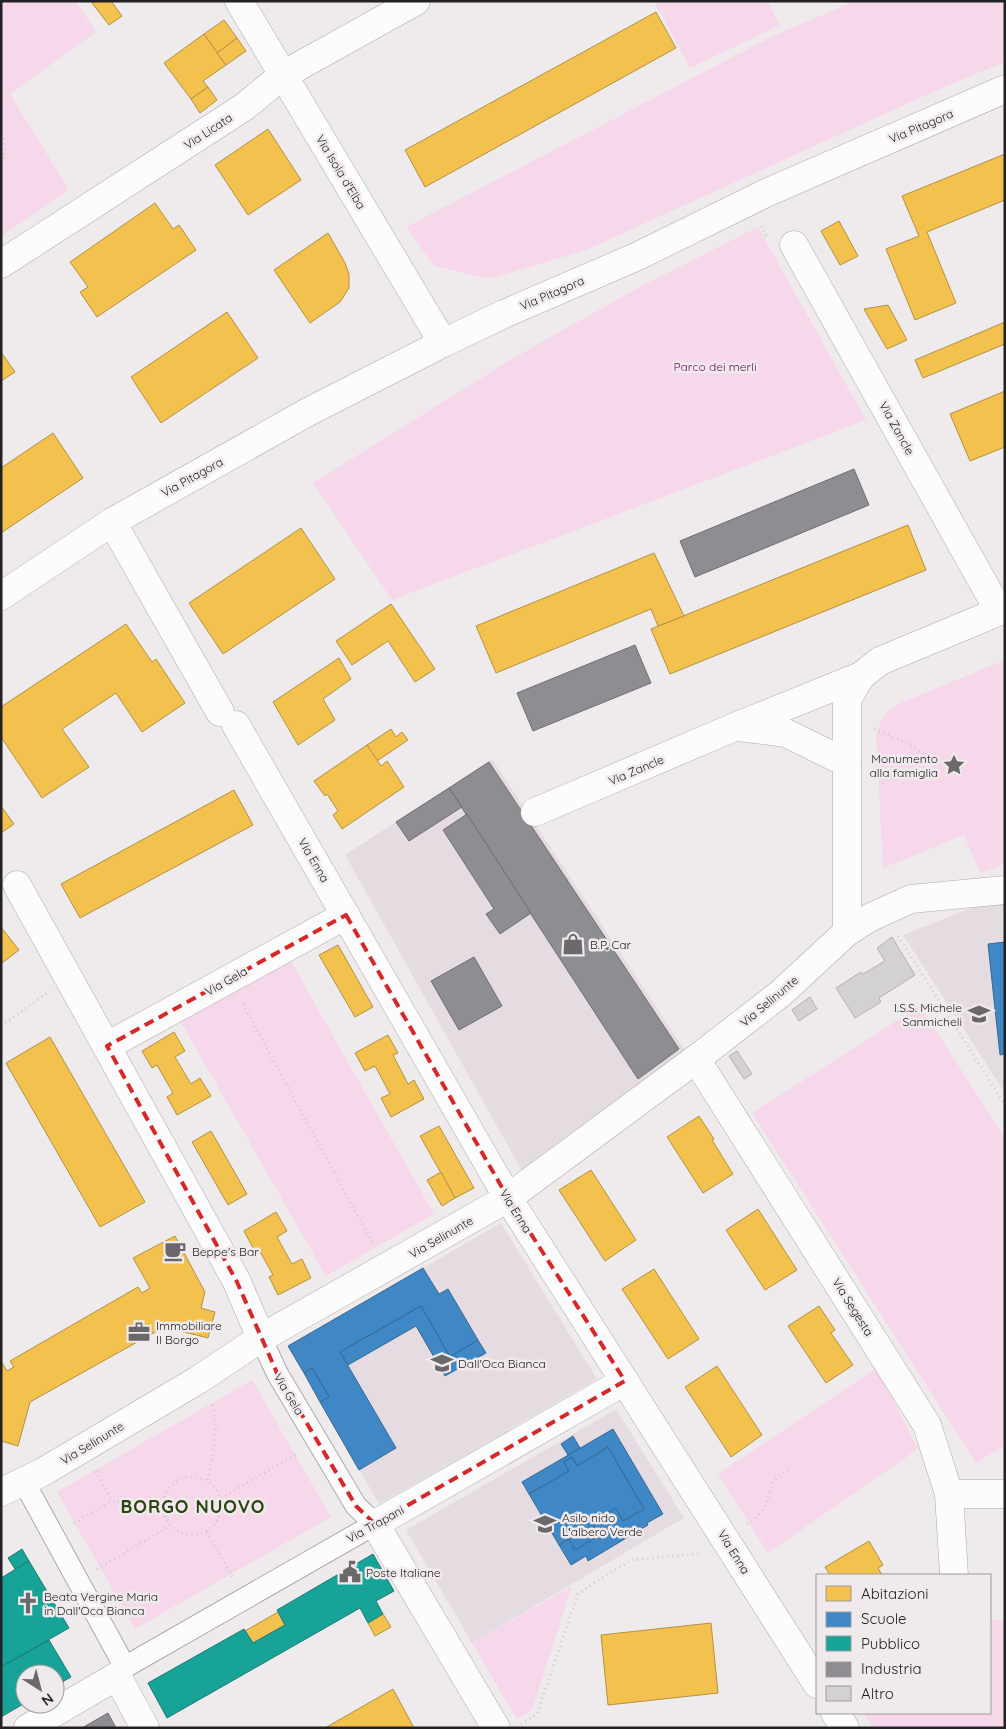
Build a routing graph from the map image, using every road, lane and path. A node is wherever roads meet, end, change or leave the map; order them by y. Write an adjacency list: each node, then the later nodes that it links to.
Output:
1 (240, 1): 3 (street, Via Isola d'Elba)
2 (416, 1): 3 (street, Via Licata)
3 (283, 75): 8 (street, Via Licata); 9 (street, Via Isola d'Elba)
4 (1005, 89): 9 (street, Via Pitagora)
5 (1, 134): 6 (path)
6 (1, 163)
7 (794, 245): 12 (street, Via Zancle)
8 (1, 264)
9 (443, 342): 10 (street, Via Pitagora)
10 (112, 522): 11 (street, Via Pitagora); 21 (street, Via Enna)
11 (1, 596)
12 (1002, 610): 13 (street, Via Zancle)
13 (861, 676): 15 (street, Via Zancle); 17 (street)
14 (867, 725): 16 (path)
15 (737, 726): 17 (street); 18 (street, Via Zancle)
16 (924, 754)
17 (847, 763): 23 (street)
18 (535, 812)
19 (17, 884): 27 (street, Via Gela)
20 (1005, 890): 23 (street, Via Selinunte)
21 (346, 915): 27 (street, Via Gela); 30 (street, Via Enna)
22 (894, 931): 29 (path)
23 (847, 932): 28 (street, Via Selinunte)
24 (55, 987): 26 (path)
25 (240, 999): 31 (path)
26 (1, 1026)
27 (107, 1046): 32 (street, Via Gela)
28 (696, 1059): 30 (street, Via Selinunte); 40 (street, Via Segesta)
29 (1005, 1105)
30 (508, 1198): 32 (street, Via Selinunte); 33 (street, Via Enna)
31 (375, 1248)
32 (261, 1338): 39 (street, Via Selinunte); 45 (street, Via Gela)
33 (625, 1381): 45 (street, Via Trapani); 49 (street, Via Enna)
34 (209, 1398): 38 (path)
35 (300, 1452): 42 (path)
36 (93, 1466): 43 (path)
37 (791, 1467): 49 (path)
38 (208, 1480): 42 (path); 44 (path)
39 (12, 1487): 53 (street)
40 (949, 1494): 41 (street); 51 (street, Via Segesta)
41 (1005, 1494)
42 (220, 1498): 48 (path)
43 (112, 1501): 44 (path); 46 (path)
44 (162, 1508): 47 (path)
45 (375, 1524): 53 (street, Via Trapani); 56 (street, Via Gela)
46 (70, 1526)
47 (170, 1526): 48 (path); 50 (path)
48 (207, 1532): 52 (path)
49 (724, 1536): 54 (street, Via Enna); 56 (path)
50 (94, 1570)
51 (954, 1574)
52 (233, 1578)
53 (121, 1672): 57 (street, Via Trapani); 58 (street)
54 (816, 1682)
55 (836, 1714): 59 (street)
56 (507, 1727)
57 (28, 1728)
58 (145, 1728)
59 (845, 1728)

